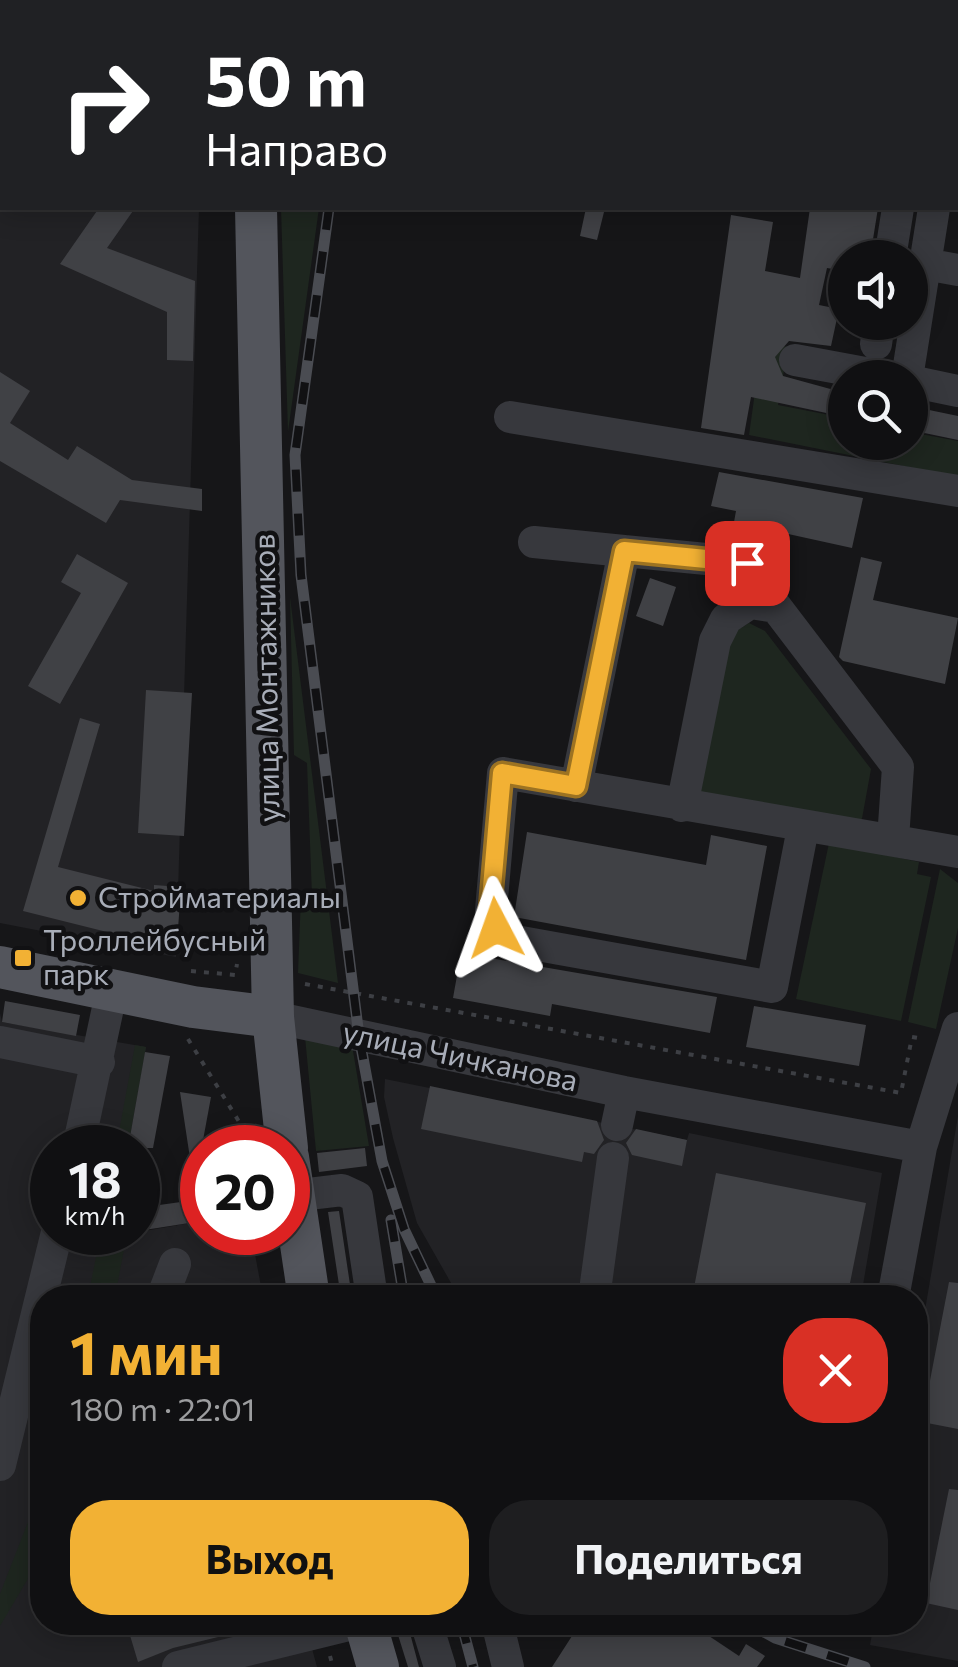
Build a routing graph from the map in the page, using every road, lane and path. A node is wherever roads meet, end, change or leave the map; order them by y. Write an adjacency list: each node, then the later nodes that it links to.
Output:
1 (256, 210): 24 (main road, улица Монтажников)
2 (898, 210): 4 (lane)
3 (934, 210): 5 (lane)
4 (893, 240)
5 (928, 242)
6 (928, 265): 7 (lane)
7 (958, 270)
8 (795, 360): 9 (lane)
9 (828, 366)
10 (928, 384): 11 (lane)
11 (958, 391)
12 (510, 418): 13 (lane)
13 (958, 491)
14 (534, 542): 15 (lane)
15 (624, 551): 16 (lane); 17 (lane)
16 (776, 607): 18 (lane); 20 (lane)
17 (576, 786): 18 (lane); 19 (lane)
18 (682, 806): 19 (lane)
19 (803, 828): 20 (lane)
20 (893, 839): 21 (lane)
21 (958, 852)
22 (0, 968): 25 (main road, улица Чичканова)
23 (184, 969): 24 (path)
24 (262, 985): 25 (main road, улица Чичканова); 26 (path); 30 (lane, улица Чичканова); 33 (main road, улица Монтажников)
25 (112, 989): 29 (lane)
26 (956, 1036): 34 (lane)
27 (187, 1038): 32 (path)
28 (0, 1042): 29 (lane)
29 (99, 1062): 31 (lane)
30 (624, 1092): 34 (lane, улица Чичканова); 43 (lane)
31 (84, 1125)
32 (245, 1125)
33 (283, 1125)
34 (921, 1147): 44 (lane)
35 (310, 1181): 42 (lane)
36 (51, 1255): 39 (lane)
37 (302, 1255): 41 (main road)
38 (175, 1264): 40 (lane)
39 (44, 1285)
40 (167, 1285)
41 (307, 1285)
42 (370, 1285)
43 (596, 1285)
44 (895, 1285)
45 (30, 1342): 46 (lane)
46 (0, 1464)
47 (327, 1635): 51 (lane)
48 (367, 1635): 53 (main road)
49 (430, 1635): 54 (lane)
50 (500, 1635): 55 (lane)
51 (268, 1656): 52 (lane)
52 (178, 1667)
53 (378, 1667)
54 (440, 1667)
55 (508, 1667)

